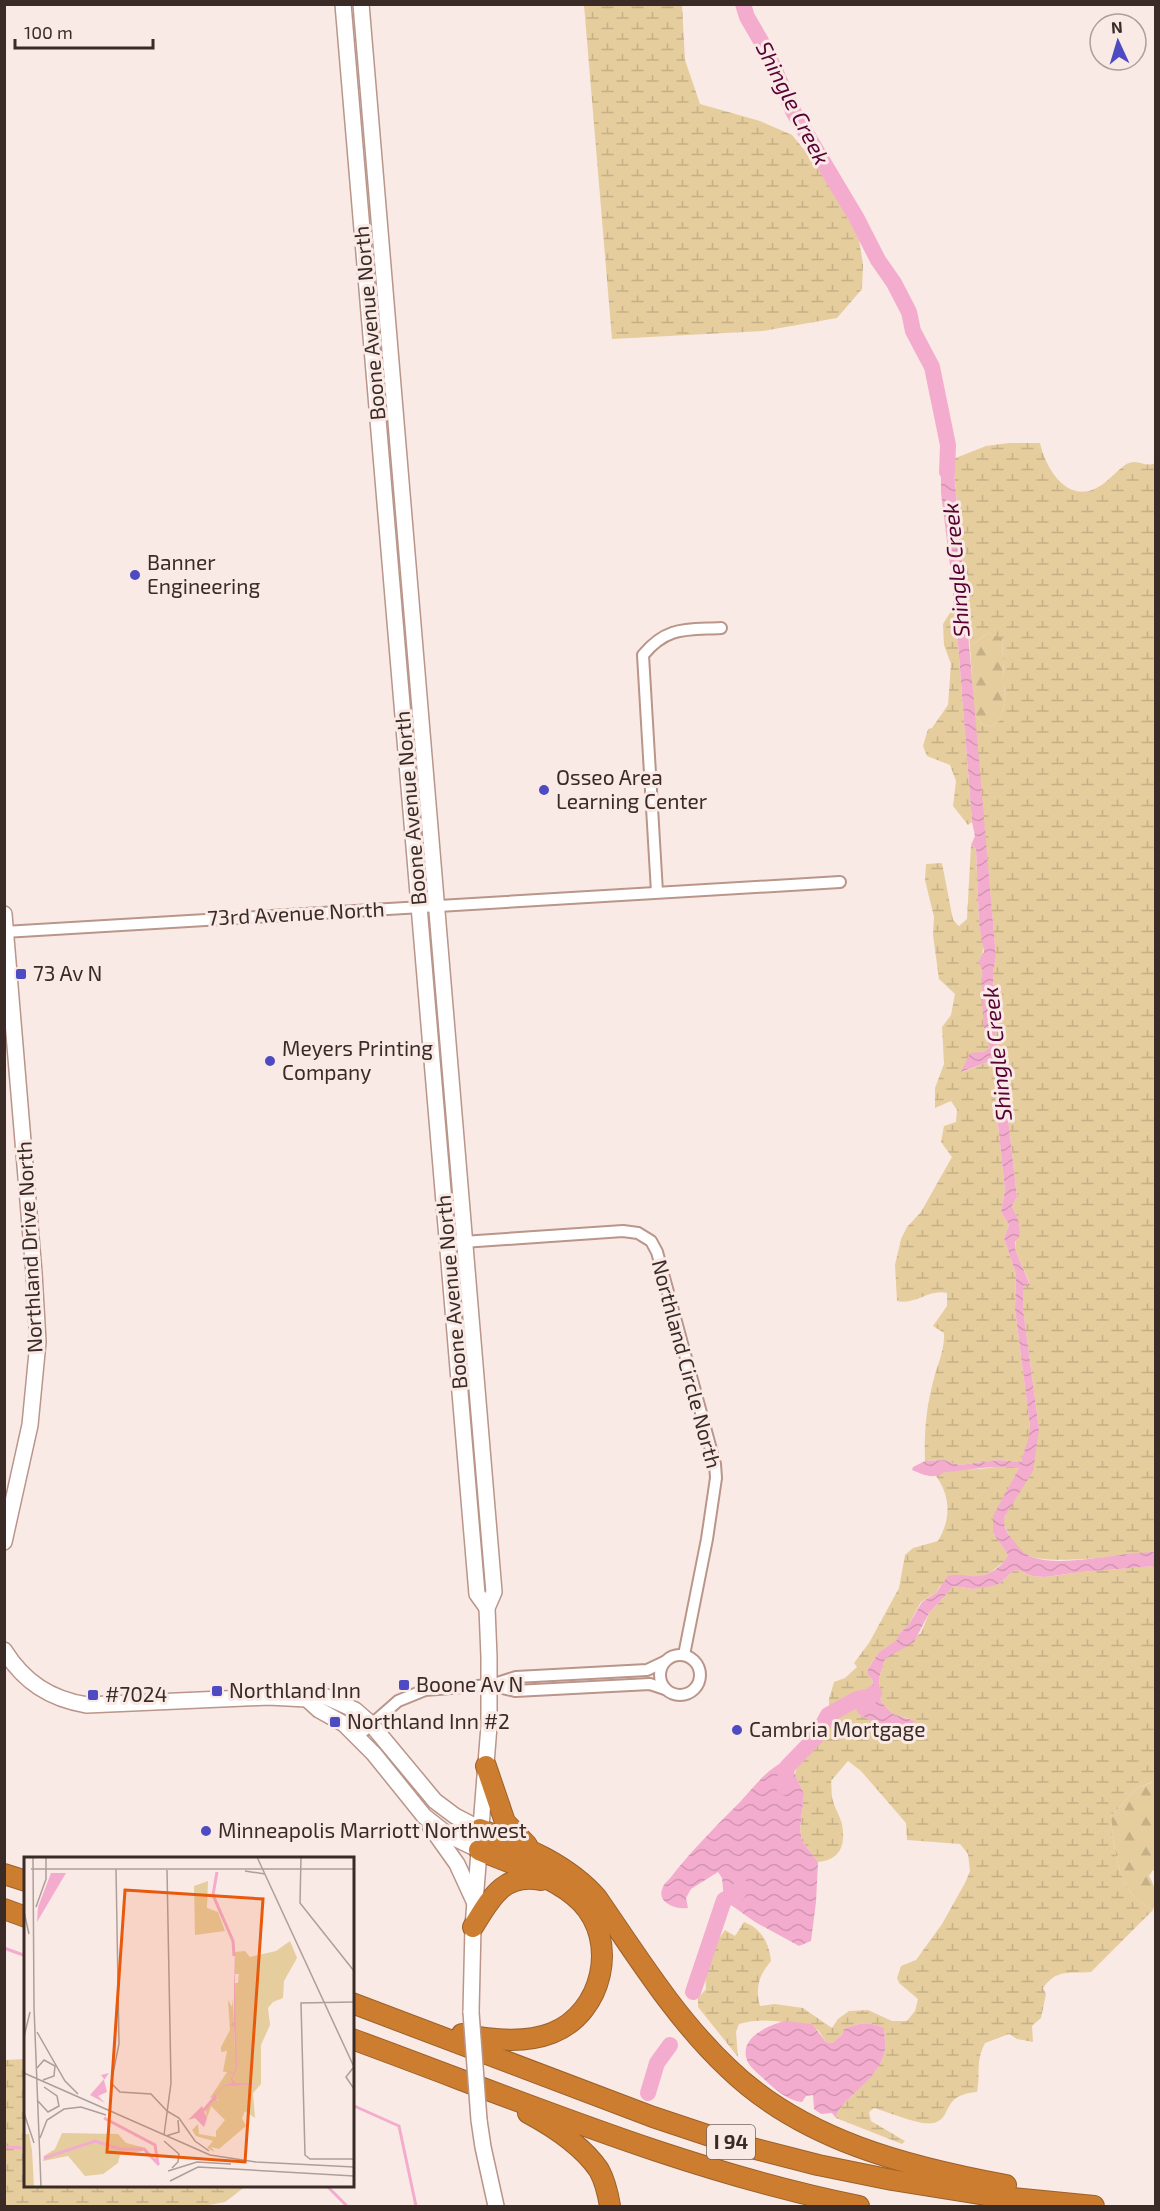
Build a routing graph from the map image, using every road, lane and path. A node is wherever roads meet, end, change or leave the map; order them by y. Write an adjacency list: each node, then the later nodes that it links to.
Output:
1 (343, 4): 7 (street, Boone Avenue North)
2 (361, 4): 6 (street, Boone Avenue North)
3 (721, 628): 5 (street)
4 (840, 882): 5 (street, 73rd Avenue North)
5 (657, 892): 6 (street, 73rd Avenue North)
6 (437, 906): 7 (street, 73rd Avenue North); 10 (street, Boone Avenue North)
7 (419, 907): 9 (street, 73rd Avenue North); 11 (street, Boone Avenue North)
8 (4, 914): 9 (street, Northland Drive North)
9 (5, 932): 12 (street, Northland Drive North)
10 (465, 1241): 11 (street, Northland Circle North); 14 (street, Boone Avenue North); 16 (street, Northland Circle North)
11 (448, 1243): 14 (street, Boone Avenue North)
12 (8, 1508): 13 (street, Northland Drive North)
13 (4, 1542)
14 (487, 1608): 18 (street, Boone Avenue North)
15 (4, 1650): 20 (street)
16 (684, 1655): 17 (street); 19 (street)
17 (664, 1662): 18 (street); 19 (street)
18 (490, 1685): 19 (street); 21 (street); 23 (street, Boone Avenue North)
19 (665, 1689)
20 (307, 1699): 21 (street); 22 (street)
21 (371, 1724): 22 (street); 25 (street)
22 (357, 1737): 24 (street)
23 (486, 1766): 25 (street, Boone Avenue North); 27 (highway)
24 (424, 1816): 26 (street); 31 (street)
25 (480, 1830): 26 (street, Boone Avenue North); 27 (highway)
26 (479, 1850): 30 (highway); 31 (street, Boone Avenue North)
27 (540, 1857): 41 (highway)
28 (4, 1874): 29 (highway)
29 (24, 1880)
30 (557, 1884): 34 (highway); 35 (highway)
31 (475, 1904): 34 (street, Boone Avenue North)
32 (4, 1909): 33 (highway)
33 (24, 1916)
34 (473, 1927): 38 (street, Boone Avenue North, bridge)
35 (354, 2003): 41 (highway, I 94)
36 (354, 2040): 37 (highway, I 94)
37 (476, 2085): 39 (highway); 40 (highway, I 94)
38 (496, 2206)
39 (610, 2206)
40 (859, 2206)
41 (1087, 2206): 42 (highway, I 94)
42 (1094, 2206)

